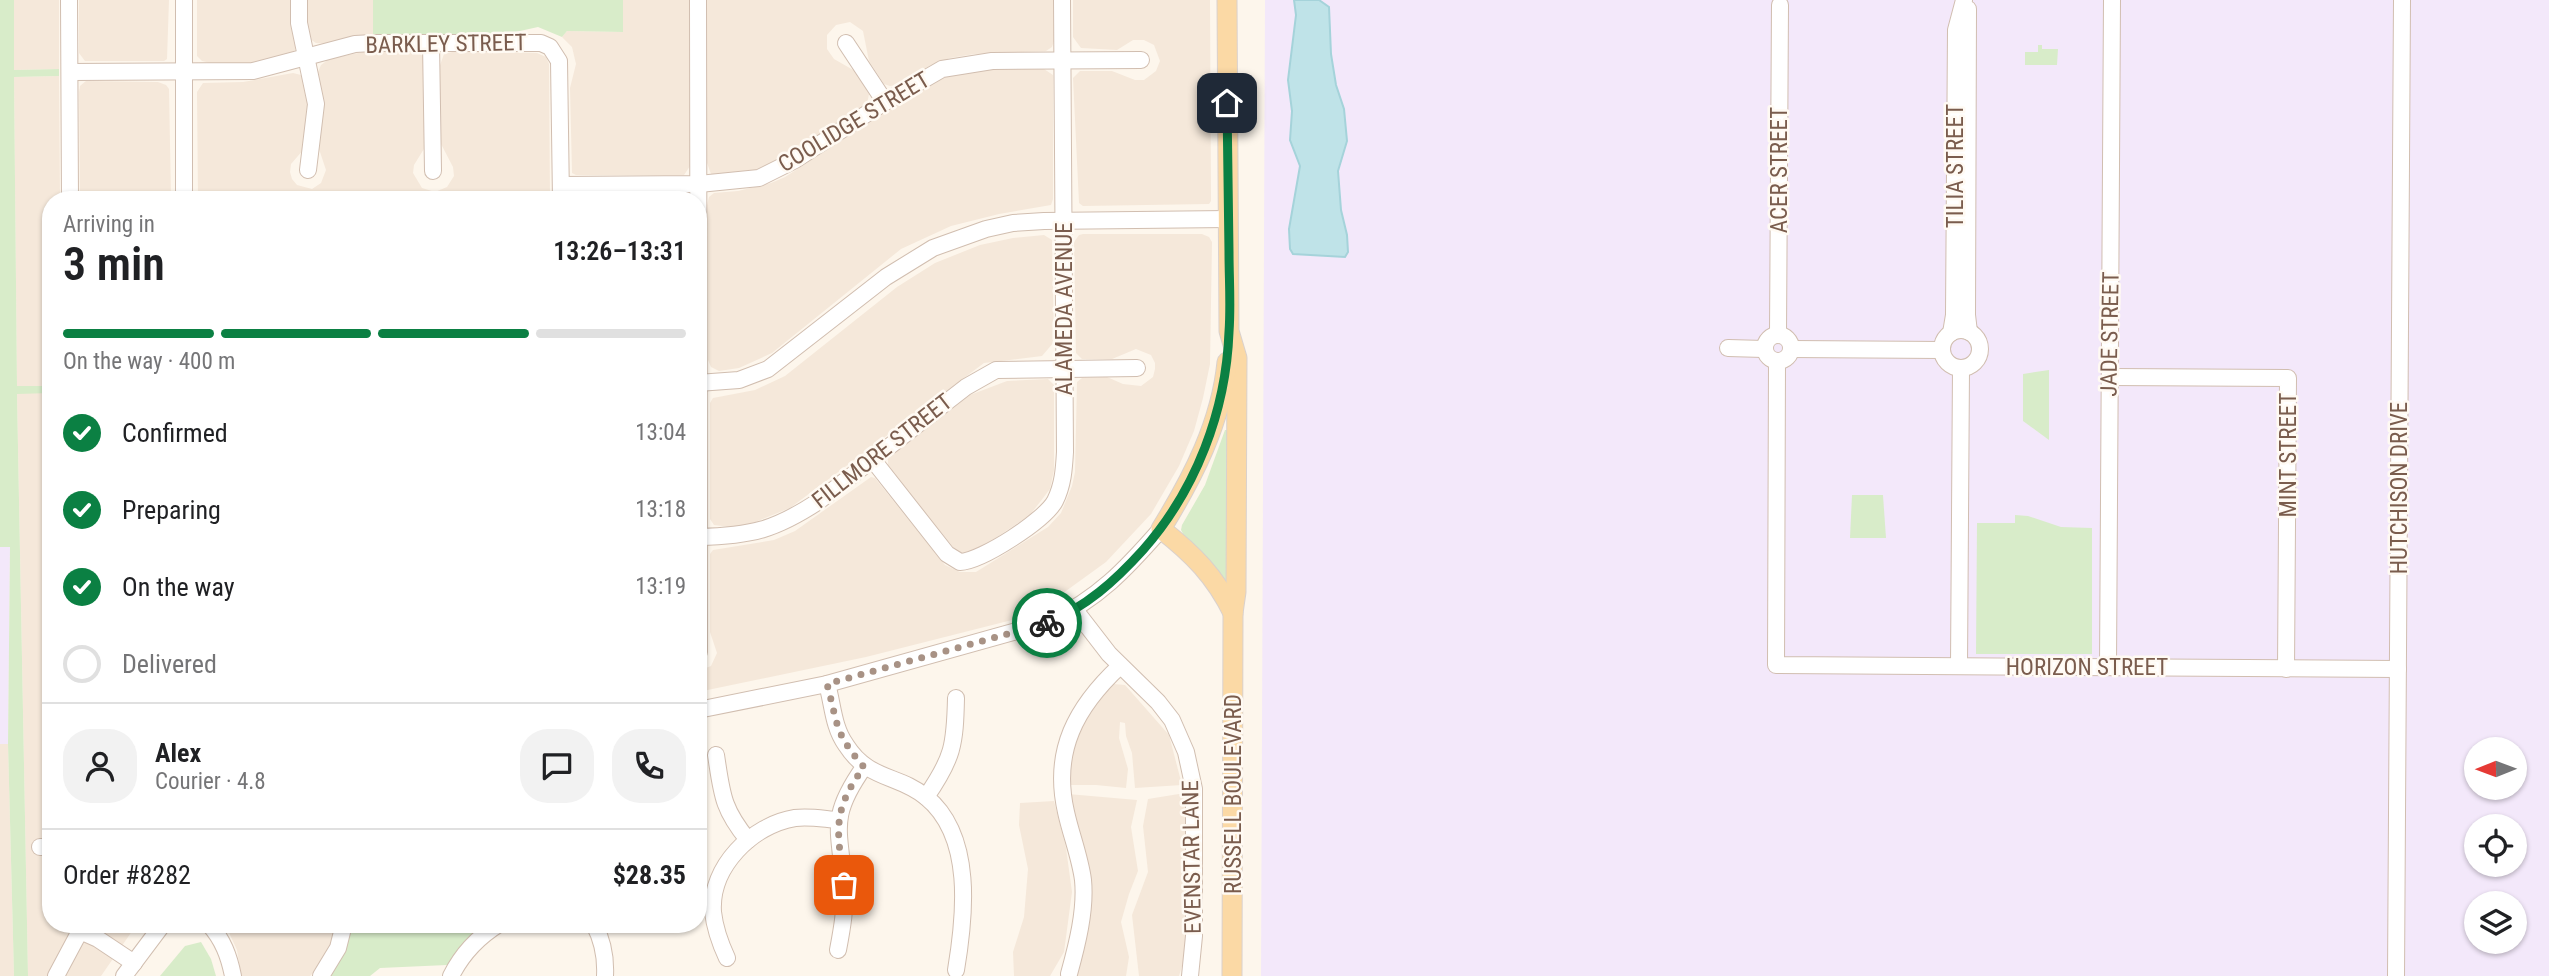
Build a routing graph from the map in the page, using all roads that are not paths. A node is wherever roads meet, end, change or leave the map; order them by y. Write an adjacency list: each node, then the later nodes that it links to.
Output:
1 (69, 0): 17 (street)
2 (184, 0): 16 (street)
3 (299, 0): 13 (street)
4 (698, 0): 21 (street)
5 (1062, 0): 15 (street, ALAMEDA AVENUE)
6 (1227, 0): 27 (main road, RUSSELL BOULEVARD)
7 (1965, 0): 30 (street, TILIA STREET); 31 (street, TILIA STREET)
8 (2112, 0): 41 (street, JADE STREET)
9 (2402, 0): 52 (street, HUTCHISON DRIVE)
10 (1780, 2): 32 (street, ACER STREET)
11 (431, 43): 13 (street, BARKLEY STREET); 20 (street); 24 (street, BARKLEY STREET)
12 (846, 43): 18 (street)
13 (307, 57): 16 (street, BARKLEY STREET); 19 (street)
14 (1141, 60): 15 (street, COOLIDGE STREET)
15 (1063, 61): 18 (street, COOLIDGE STREET); 28 (street, ALAMEDA AVENUE)
16 (183, 70): 17 (street, BARKLEY STREET); 23 (street)
17 (70, 72): 22 (street)
18 (885, 102): 21 (street, COOLIDGE STREET)
19 (308, 170)
20 (433, 171)
21 (699, 184): 25 (street, COOLIDGE STREET); 26 (street)
22 (70, 191)
23 (184, 191)
24 (561, 191)
25 (578, 191)
26 (699, 191)
27 (1228, 219): 28 (street); 29 (main road, RUSSELL BOULEVARD)
28 (1063, 220): 38 (street, ALAMEDA AVENUE); 42 (street)
29 (1229, 331): 44 (main road); 47 (main road, RUSSELL BOULEVARD)
30 (1969, 332): 31 (street); 40 (street)
31 (1951, 333): 36 (street)
32 (1778, 335): 34 (street); 35 (street)
33 (1728, 348): 34 (street)
34 (1765, 349): 37 (street)
35 (1791, 349): 36 (street); 37 (street)
36 (1942, 350): 40 (street)
37 (1777, 362): 49 (street, HORIZON STREET)
38 (1065, 367): 39 (street, FILLMORE STREET); 43 (street, FILLMORE STREET); 43 (street, ALAMEDA AVENUE)
39 (1137, 368)
40 (1961, 368): 49 (street)
41 (2110, 377): 50 (street, JADE STREET); 51 (street, MINT STREET)
42 (707, 382)
43 (873, 460): 45 (street, FILLMORE STREET)
44 (1161, 529): 46 (street); 47 (main road)
45 (707, 537)
46 (1075, 610): 48 (street, EVENSTAR LANE); 53 (street)
47 (1233, 612): 79 (main road, RUSSELL BOULEVARD)
48 (1121, 666): 72 (street); 78 (street, EVENSTAR LANE)
49 (1959, 666): 50 (street, HORIZON STREET)
50 (2108, 667): 51 (street, HORIZON STREET)
51 (2286, 669): 52 (street, HORIZON STREET)
52 (2398, 669): 80 (street, HUTCHISON DRIVE)
53 (827, 684): 55 (street); 57 (street)
54 (956, 698): 58 (street)
55 (707, 708)
56 (716, 755): 60 (street)
57 (864, 767): 58 (street); 59 (street)
58 (926, 797): 71 (street)
59 (838, 820): 60 (street); 68 (street)
60 (748, 840): 69 (street)
61 (79, 933): 73 (street)
62 (84, 933): 70 (street)
63 (156, 933): 70 (street)
64 (217, 933): 74 (street)
65 (342, 933): 75 (street)
66 (486, 933): 76 (street)
67 (599, 933): 77 (street)
68 (838, 950)
69 (727, 958)
70 (129, 969)
71 (956, 970)
72 (1069, 974)
73 (56, 976)
74 (233, 976)
75 (321, 976)
76 (451, 976)
77 (605, 976)
78 (1190, 976)
79 (1232, 976)
80 (2396, 976)

